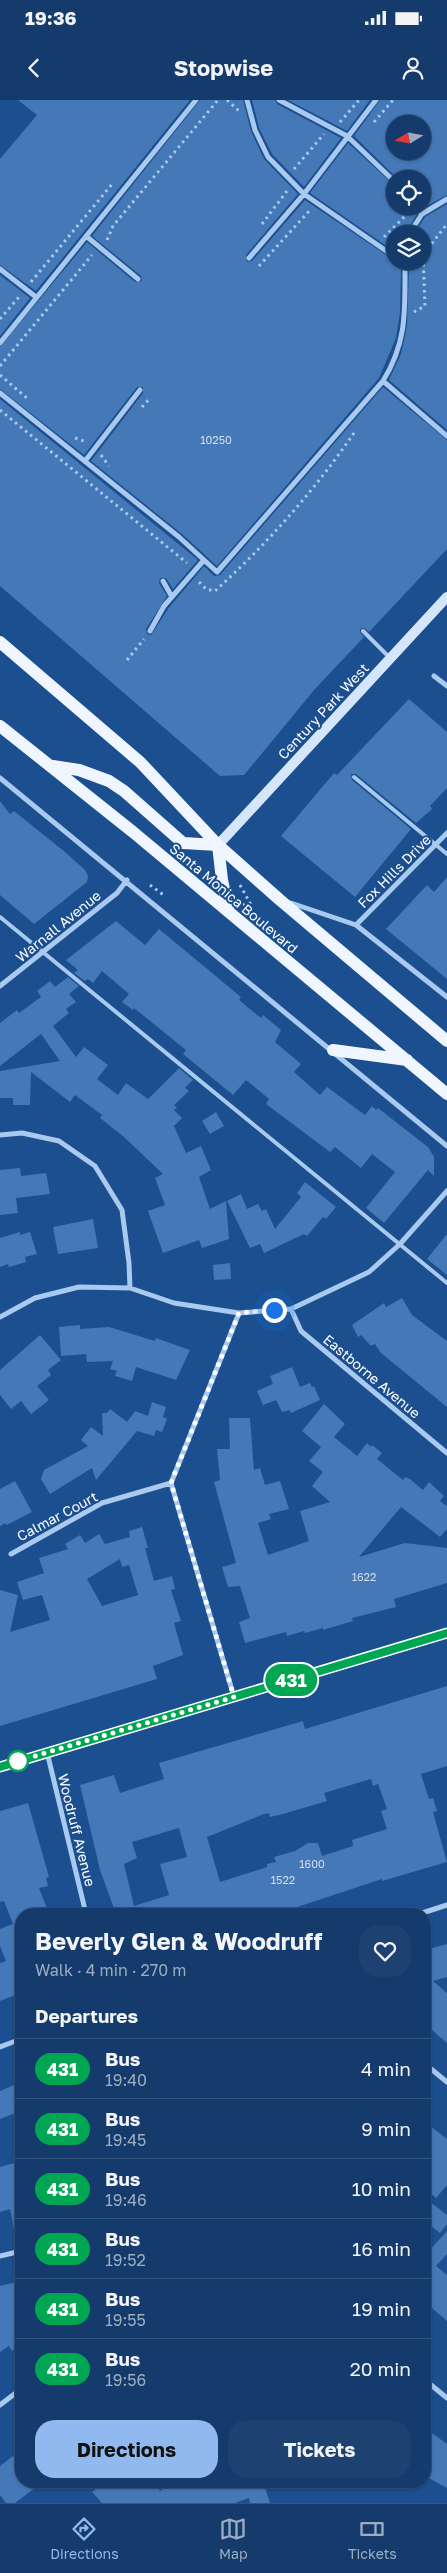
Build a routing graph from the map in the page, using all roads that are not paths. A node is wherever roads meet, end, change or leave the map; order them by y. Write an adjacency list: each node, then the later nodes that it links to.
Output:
1 (196, 100): 10 (street)
2 (247, 100): 7 (street)
3 (279, 100): 5 (street)
4 (376, 100): 5 (street)
5 (346, 136): 6 (street); 7 (street)
6 (386, 171)
7 (304, 194): 11 (street); 12 (street)
8 (447, 199): 9 (street)
9 (431, 209)
10 (86, 236): 15 (street); 16 (street)
11 (386, 250)
12 (249, 258)
13 (0, 269): 16 (street)
14 (405, 270): 18 (street)
15 (138, 279)
16 (36, 297): 17 (street)
17 (0, 343)
18 (383, 381): 21 (street); 23 (street)
19 (140, 390): 22 (street)
20 (0, 393): 22 (street)
21 (447, 436)
22 (85, 461): 23 (street)
23 (204, 560): 25 (street)
24 (162, 582): 25 (street)
25 (172, 597): 27 (street)
26 (447, 597): 30 (main road, Century Park West)
27 (150, 631)
28 (363, 632): 30 (lane)
29 (0, 642): 40 (main road, Santa Monica Boulevard)
30 (390, 658): 40 (main road, Century Park West)
31 (434, 676): 32 (street)
32 (447, 686)
33 (0, 718): 35 (main road)
34 (0, 726): 35 (main road, Santa Monica Boulevard)
35 (14, 737): 36 (main road, Santa Monica Boulevard)
36 (51, 765): 40 (main road); 45 (main road, Santa Monica Boulevard)
37 (354, 777): 41 (lane)
38 (0, 778): 43 (street)
39 (447, 833): 41 (street, Fox Hills Drive)
40 (218, 845): 44 (main road, Santa Monica Boulevard); 45 (main road)
41 (436, 845): 42 (lane); 47 (street, Fox Hills Drive)
42 (447, 854)
43 (127, 880): 48 (street, Warnall Avenue); 52 (street)
44 (280, 900): 47 (street, Santa Monica Boulevard); 51 (main road, Santa Monica Boulevard)
45 (229, 912): 53 (main road, Santa Monica Boulevard)
46 (0, 917): 48 (lane)
47 (356, 925): 50 (street, Santa Monica Boulevard)
48 (43, 952): 49 (street, Warnall Avenue); 58 (lane)
49 (0, 986)
50 (447, 997)
51 (447, 1041)
52 (332, 1050): 53 (main road); 56 (street)
53 (409, 1060): 54 (main road, Santa Monica Boulevard)
54 (447, 1094)
55 (0, 1135): 60 (street)
56 (447, 1146)
57 (447, 1191): 58 (street)
58 (400, 1244): 59 (lane); 61 (street)
59 (447, 1283)
60 (130, 1288): 62 (street); 63 (street)
61 (292, 1309): 62 (street); 64 (street, Eastborne Avenue)
62 (239, 1313): 65 (street)
63 (0, 1317)
64 (447, 1453)
65 (171, 1483): 66 (street, Calmar Court); 68 (street)
66 (11, 1554)
67 (447, 1633): 68 (main road)
68 (234, 1697): 69 (main road)
69 (47, 1752): 70 (main road); 72 (street, Woodruff Avenue)
70 (0, 1767)
71 (447, 1905): 73 (street)
72 (85, 1908)
73 (431, 1910)
74 (15, 2041): 75 (street)
75 (0, 2047)
76 (431, 2069): 77 (street)
77 (447, 2082)
78 (15, 2252): 79 (street)
79 (0, 2256)
80 (431, 2385): 82 (street)
81 (15, 2394): 83 (street)
82 (447, 2398)
83 (0, 2405)

